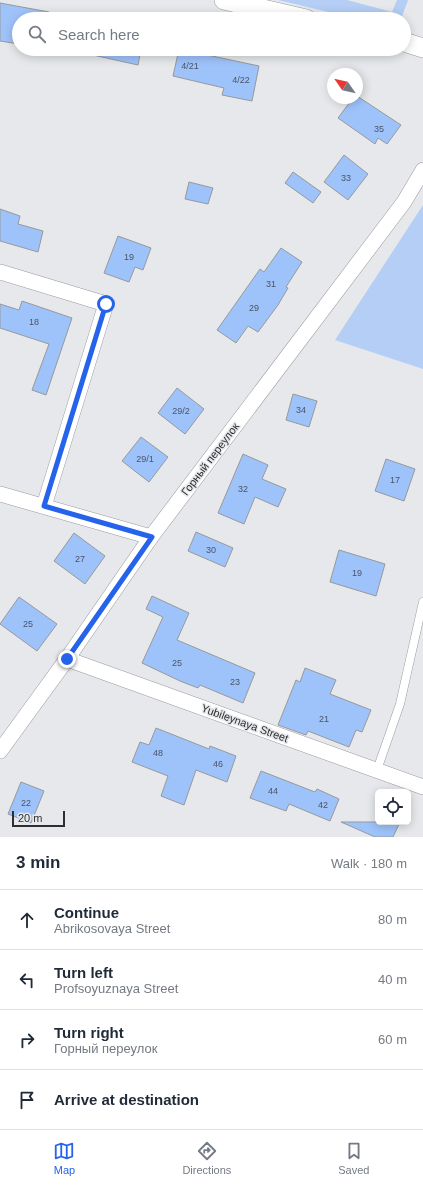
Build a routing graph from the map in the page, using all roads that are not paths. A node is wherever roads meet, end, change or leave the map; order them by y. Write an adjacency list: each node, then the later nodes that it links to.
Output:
1 (224, 0): 2 (street)
2 (276, 12)
3 (411, 44): 4 (street)
4 (423, 48)
5 (423, 170): 9 (street, Горный переулок)
6 (0, 272): 8 (street)
7 (0, 494): 8 (street)
8 (44, 506): 9 (street)
9 (152, 537): 11 (street, Горный переулок)
10 (423, 602): 13 (lane)
11 (67, 659): 12 (street, Горный переулок); 13 (street, Yubileynaya Street)
12 (0, 751)
13 (376, 770): 14 (street, Yubileynaya Street)
14 (423, 787)

